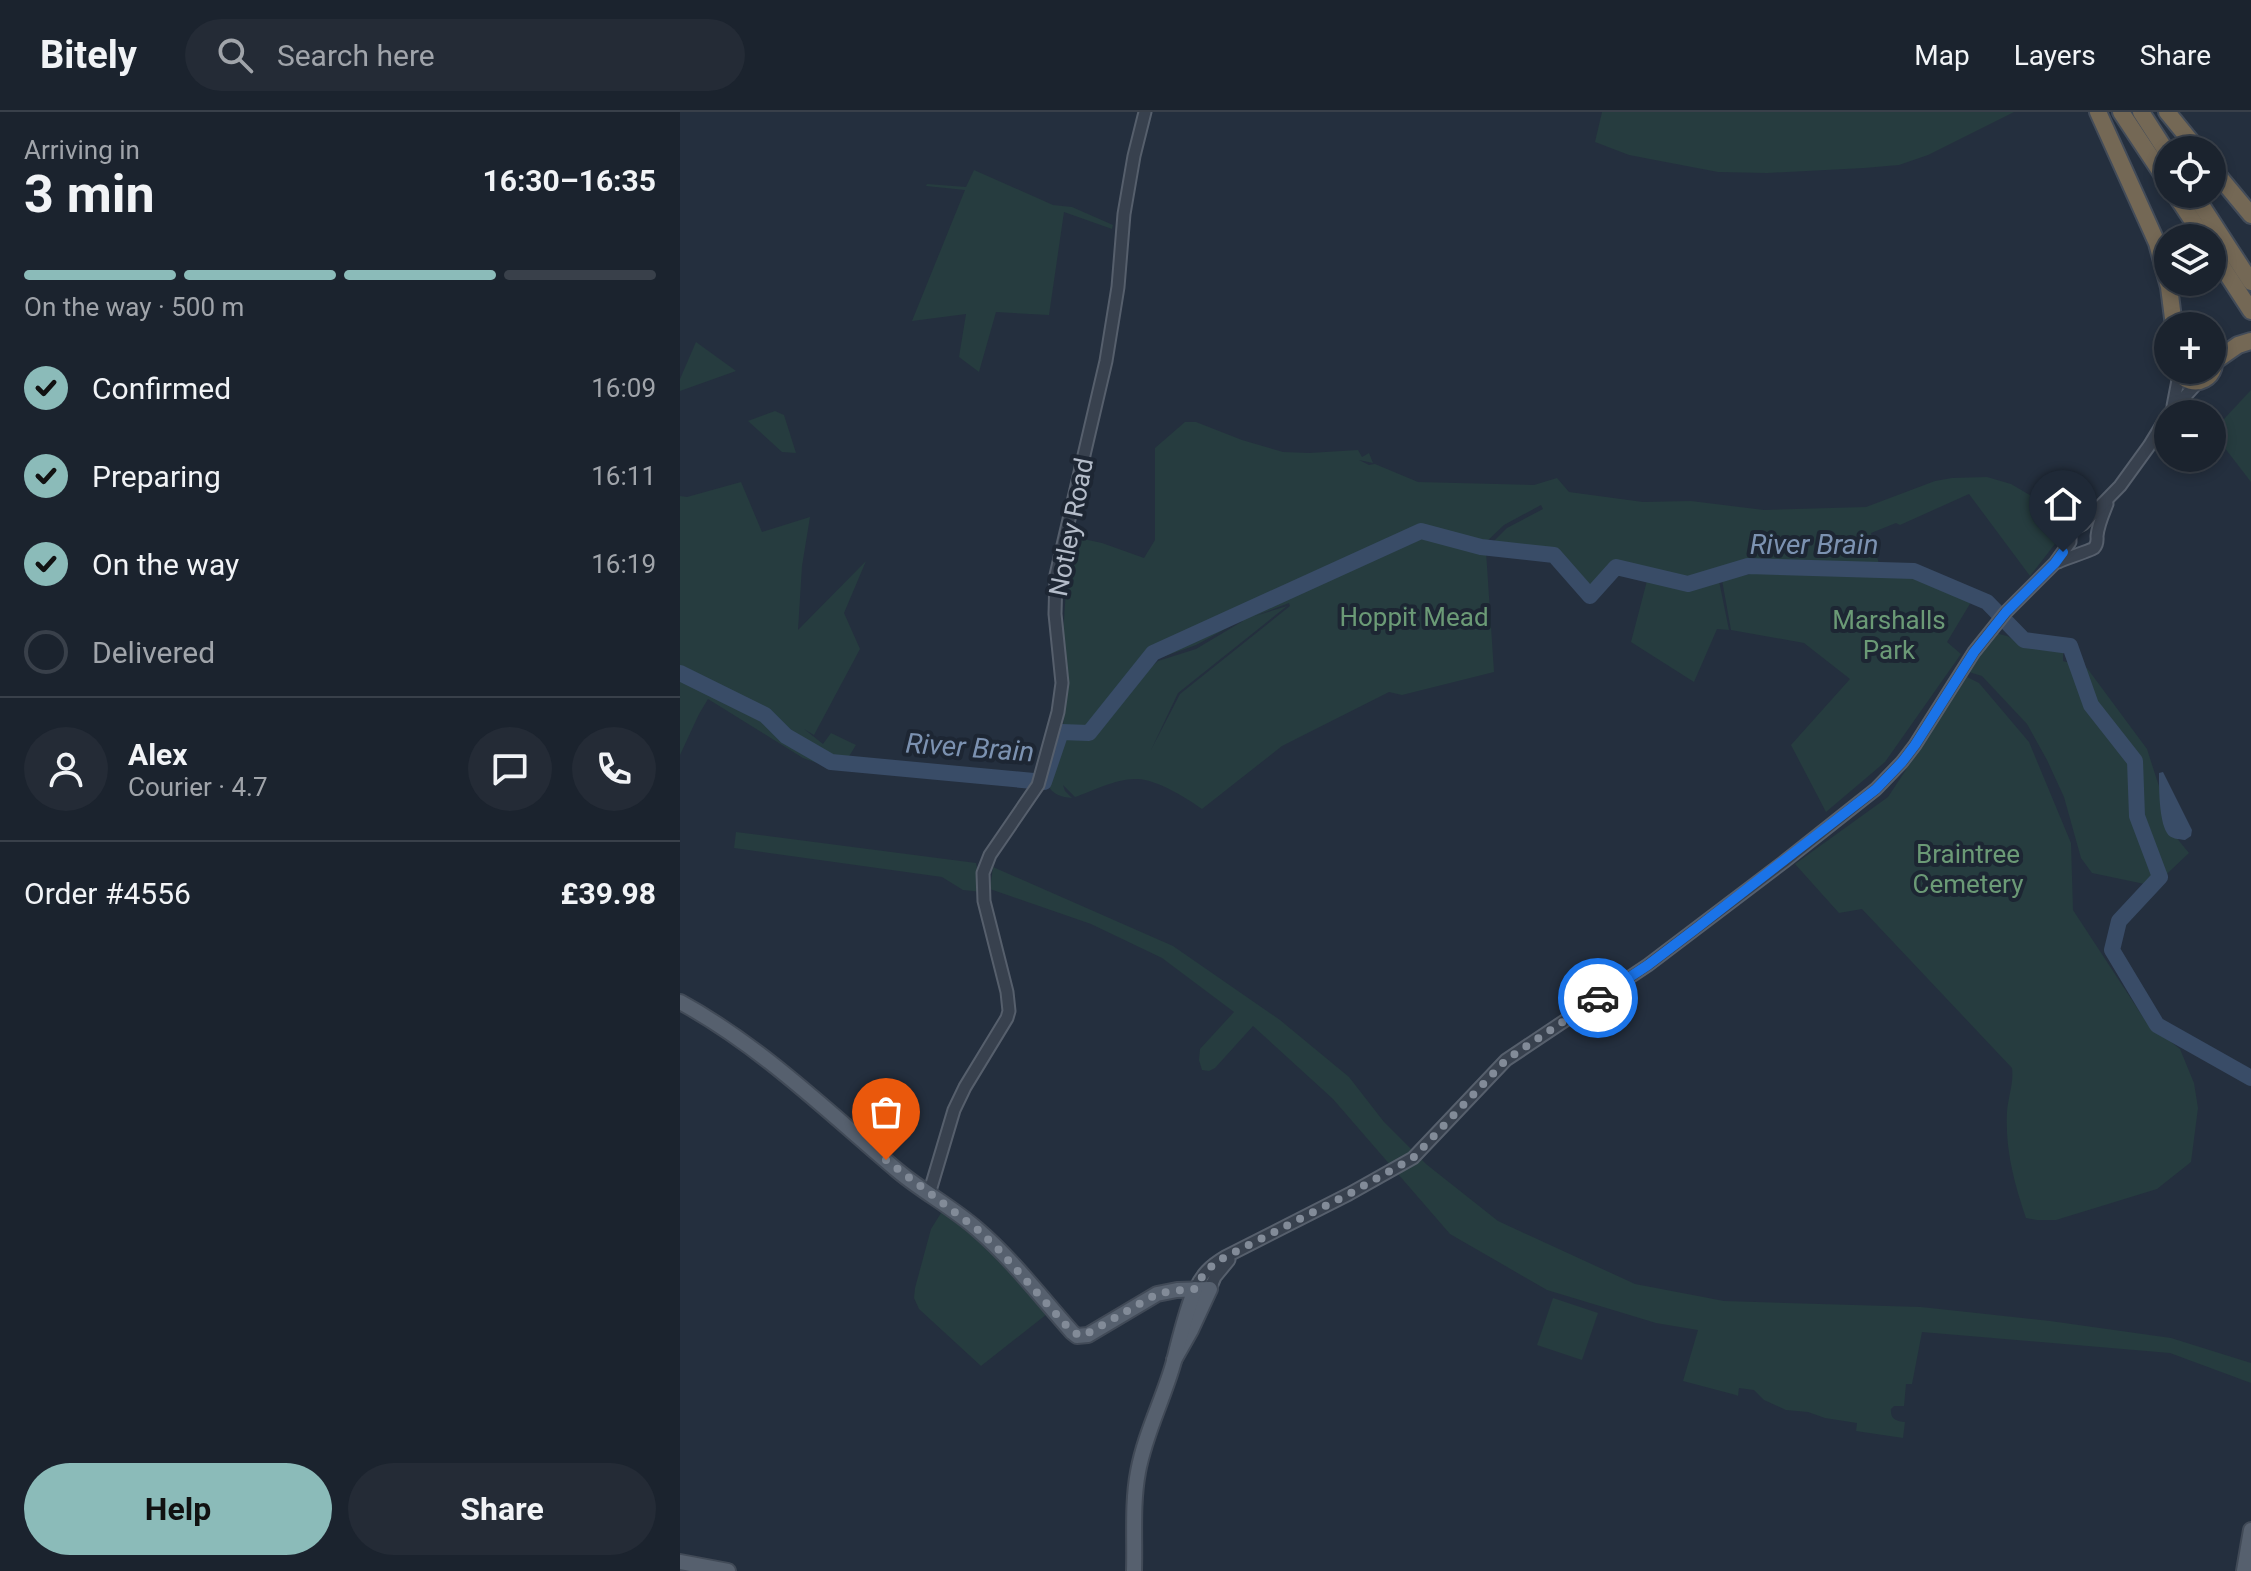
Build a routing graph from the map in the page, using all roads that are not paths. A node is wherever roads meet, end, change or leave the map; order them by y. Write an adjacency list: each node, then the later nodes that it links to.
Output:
1 (1145, 112): 26 (street, Notley Road)
2 (2098, 112): 15 (highway)
3 (2121, 112): 8 (highway)
4 (2141, 112): 6 (highway)
5 (2167, 112): 7 (highway)
6 (2156, 136)
7 (2187, 136)
8 (2154, 162)
9 (2226, 185): 11 (highway)
10 (2203, 208): 13 (highway)
11 (2251, 215)
12 (2226, 272): 14 (highway)
13 (2251, 282)
14 (2249, 307)
15 (2172, 312)
16 (2196, 384): 17 (street)
17 (2181, 400)
18 (2154, 438): 19 (street)
19 (2108, 500): 20 (street); 21 (street)
20 (2083, 524): 21 (street); 22 (street)
21 (2097, 532): 23 (street)
22 (2070, 542): 23 (street); 24 (street)
23 (2080, 552): 24 (street)
24 (2055, 563): 27 (street)
25 (680, 1002): 26 (main road)
26 (929, 1194): 28 (main road)
27 (1202, 1289): 28 (main road); 29 (main road)
28 (1144, 1303): 29 (main road)
29 (1195, 1306): 31 (main road)
30 (2251, 1530): 36 (main road)
31 (1135, 1547): 34 (main road); 35 (main road)
32 (680, 1562): 33 (main road)
33 (728, 1571)
34 (1134, 1571)
35 (1146, 1571)
36 (2244, 1571)

